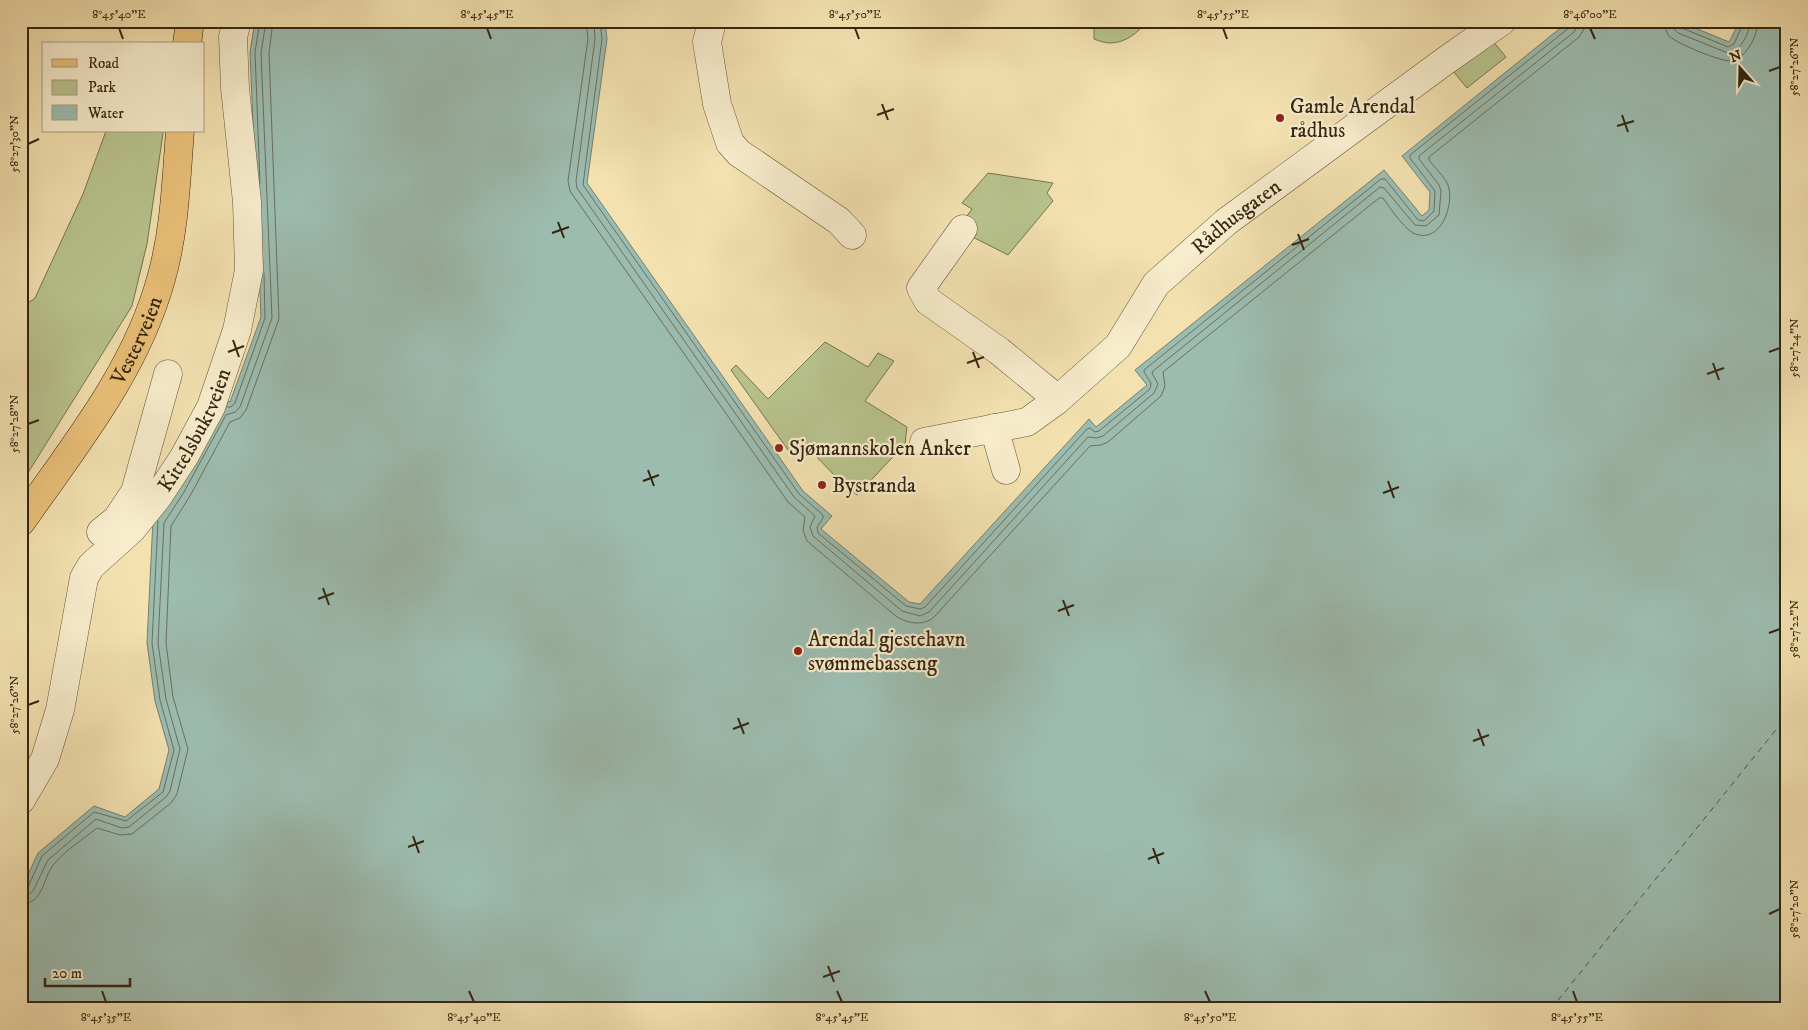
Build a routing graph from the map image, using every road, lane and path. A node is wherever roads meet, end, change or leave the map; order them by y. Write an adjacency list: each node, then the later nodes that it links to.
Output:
1 (190, 21): 5 (main road)
2 (236, 21): 15 (street, Kittelsbuktveien)
3 (712, 21): 8 (street)
4 (1502, 21): 10 (street, Rådhusgaten)
5 (187, 42)
6 (180, 132): 14 (main road, Vesterveien)
7 (963, 229): 10 (street)
8 (852, 235)
9 (168, 374): 15 (street)
10 (1056, 401): 11 (street, Rådhusgaten)
11 (994, 428): 12 (street, Rådhusgaten); 13 (street)
12 (924, 442)
13 (1006, 470)
14 (21, 522)
15 (69, 652): 16 (street, Kittelsbuktveien)
16 (21, 800)

